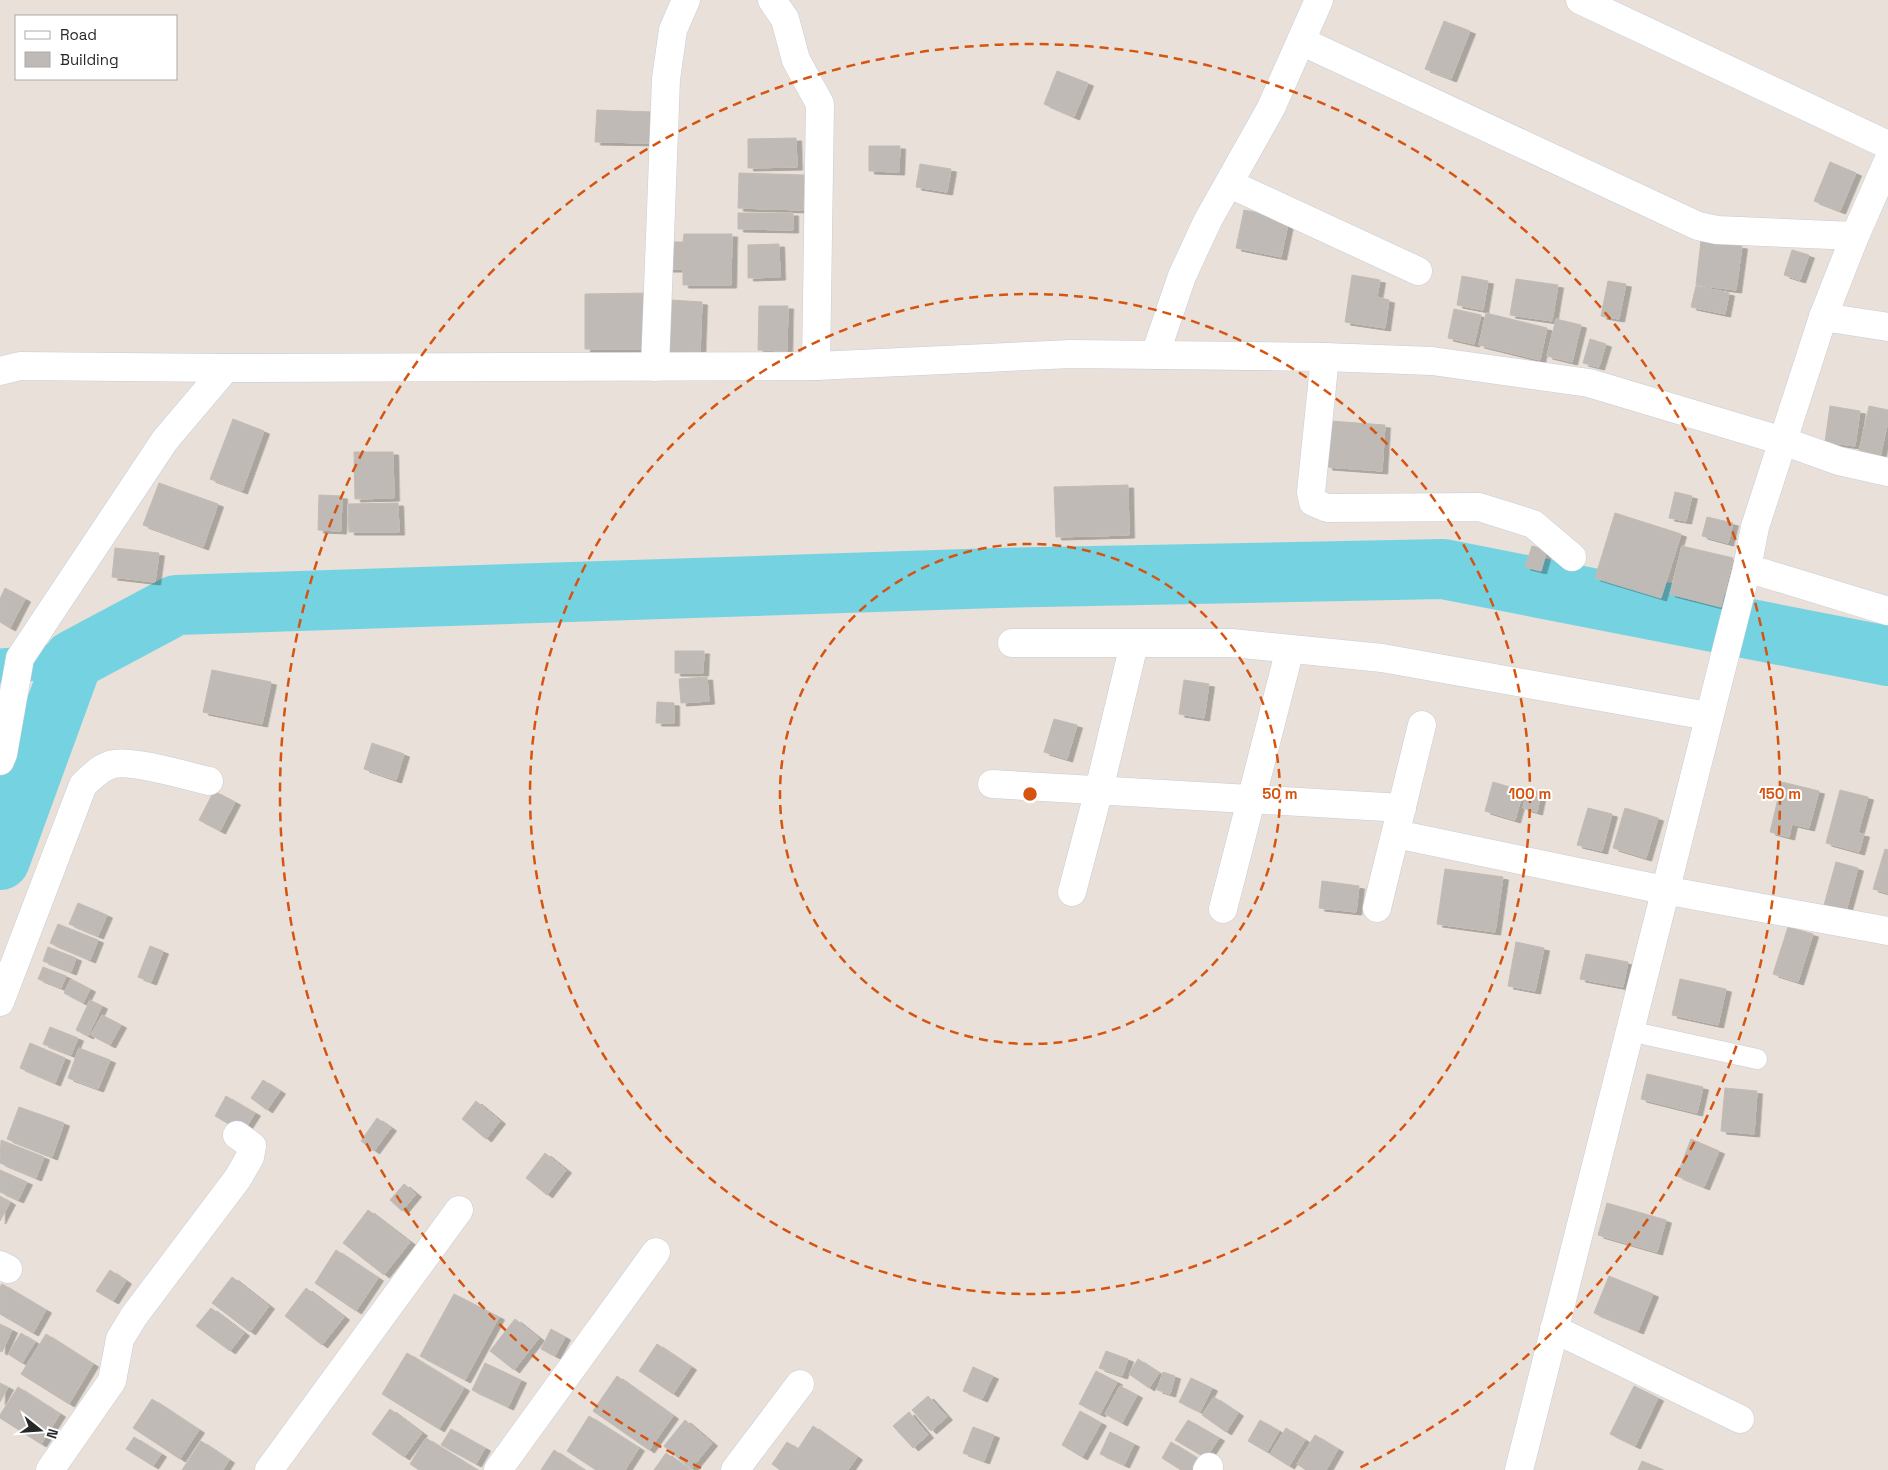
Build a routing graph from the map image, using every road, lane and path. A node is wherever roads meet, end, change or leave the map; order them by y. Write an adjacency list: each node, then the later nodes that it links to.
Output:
1 (686, 0): 16 (street)
2 (772, 0): 15 (street)
3 (1319, 0): 5 (street)
4 (1580, 0): 6 (street)
5 (1301, 41): 8 (street); 9 (street)
6 (1888, 146)
7 (1888, 161): 9 (street)
8 (1230, 184): 10 (street); 13 (street)
9 (1855, 236): 11 (street)
10 (1418, 271)
11 (1823, 317): 12 (street); 19 (street)
12 (1888, 327)
13 (1155, 355): 14 (street); 15 (street)
14 (1325, 357): 19 (street); 21 (street)
15 (816, 366): 16 (street)
16 (656, 367): 17 (street)
17 (226, 368): 18 (street); 27 (street)
18 (0, 371)
19 (1783, 441): 20 (street); 22 (street)
20 (1888, 472)
21 (1572, 557)
22 (1747, 568): 23 (street); 28 (street)
23 (1888, 611)
24 (1012, 643): 25 (street)
25 (1134, 644): 26 (street); 33 (street)
26 (1290, 649): 28 (street); 34 (street)
27 (7, 692): 30 (street)
28 (1711, 707): 36 (street)
29 (1422, 725): 35 (street)
30 (0, 762)
31 (209, 781): 41 (street)
32 (992, 784): 33 (street)
33 (1099, 790): 34 (street); 37 (street)
34 (1252, 799): 35 (street); 39 (street)
35 (1399, 821): 36 (street); 38 (street)
36 (1664, 890): 40 (street); 42 (street)
37 (1072, 892)
38 (1377, 908)
39 (1223, 909)
40 (1888, 930)
41 (0, 1002)
42 (1629, 1031): 43 (lane); 47 (street)
43 (1757, 1059)
44 (237, 1135): 50 (street)
45 (459, 1210): 51 (street)
46 (656, 1252): 52 (street)
47 (1554, 1329): 49 (street); 54 (street)
48 (800, 1384): 53 (street)
49 (1740, 1419)
50 (50, 1470)
51 (269, 1470)
52 (498, 1470)
53 (735, 1470)
54 (1519, 1470)

